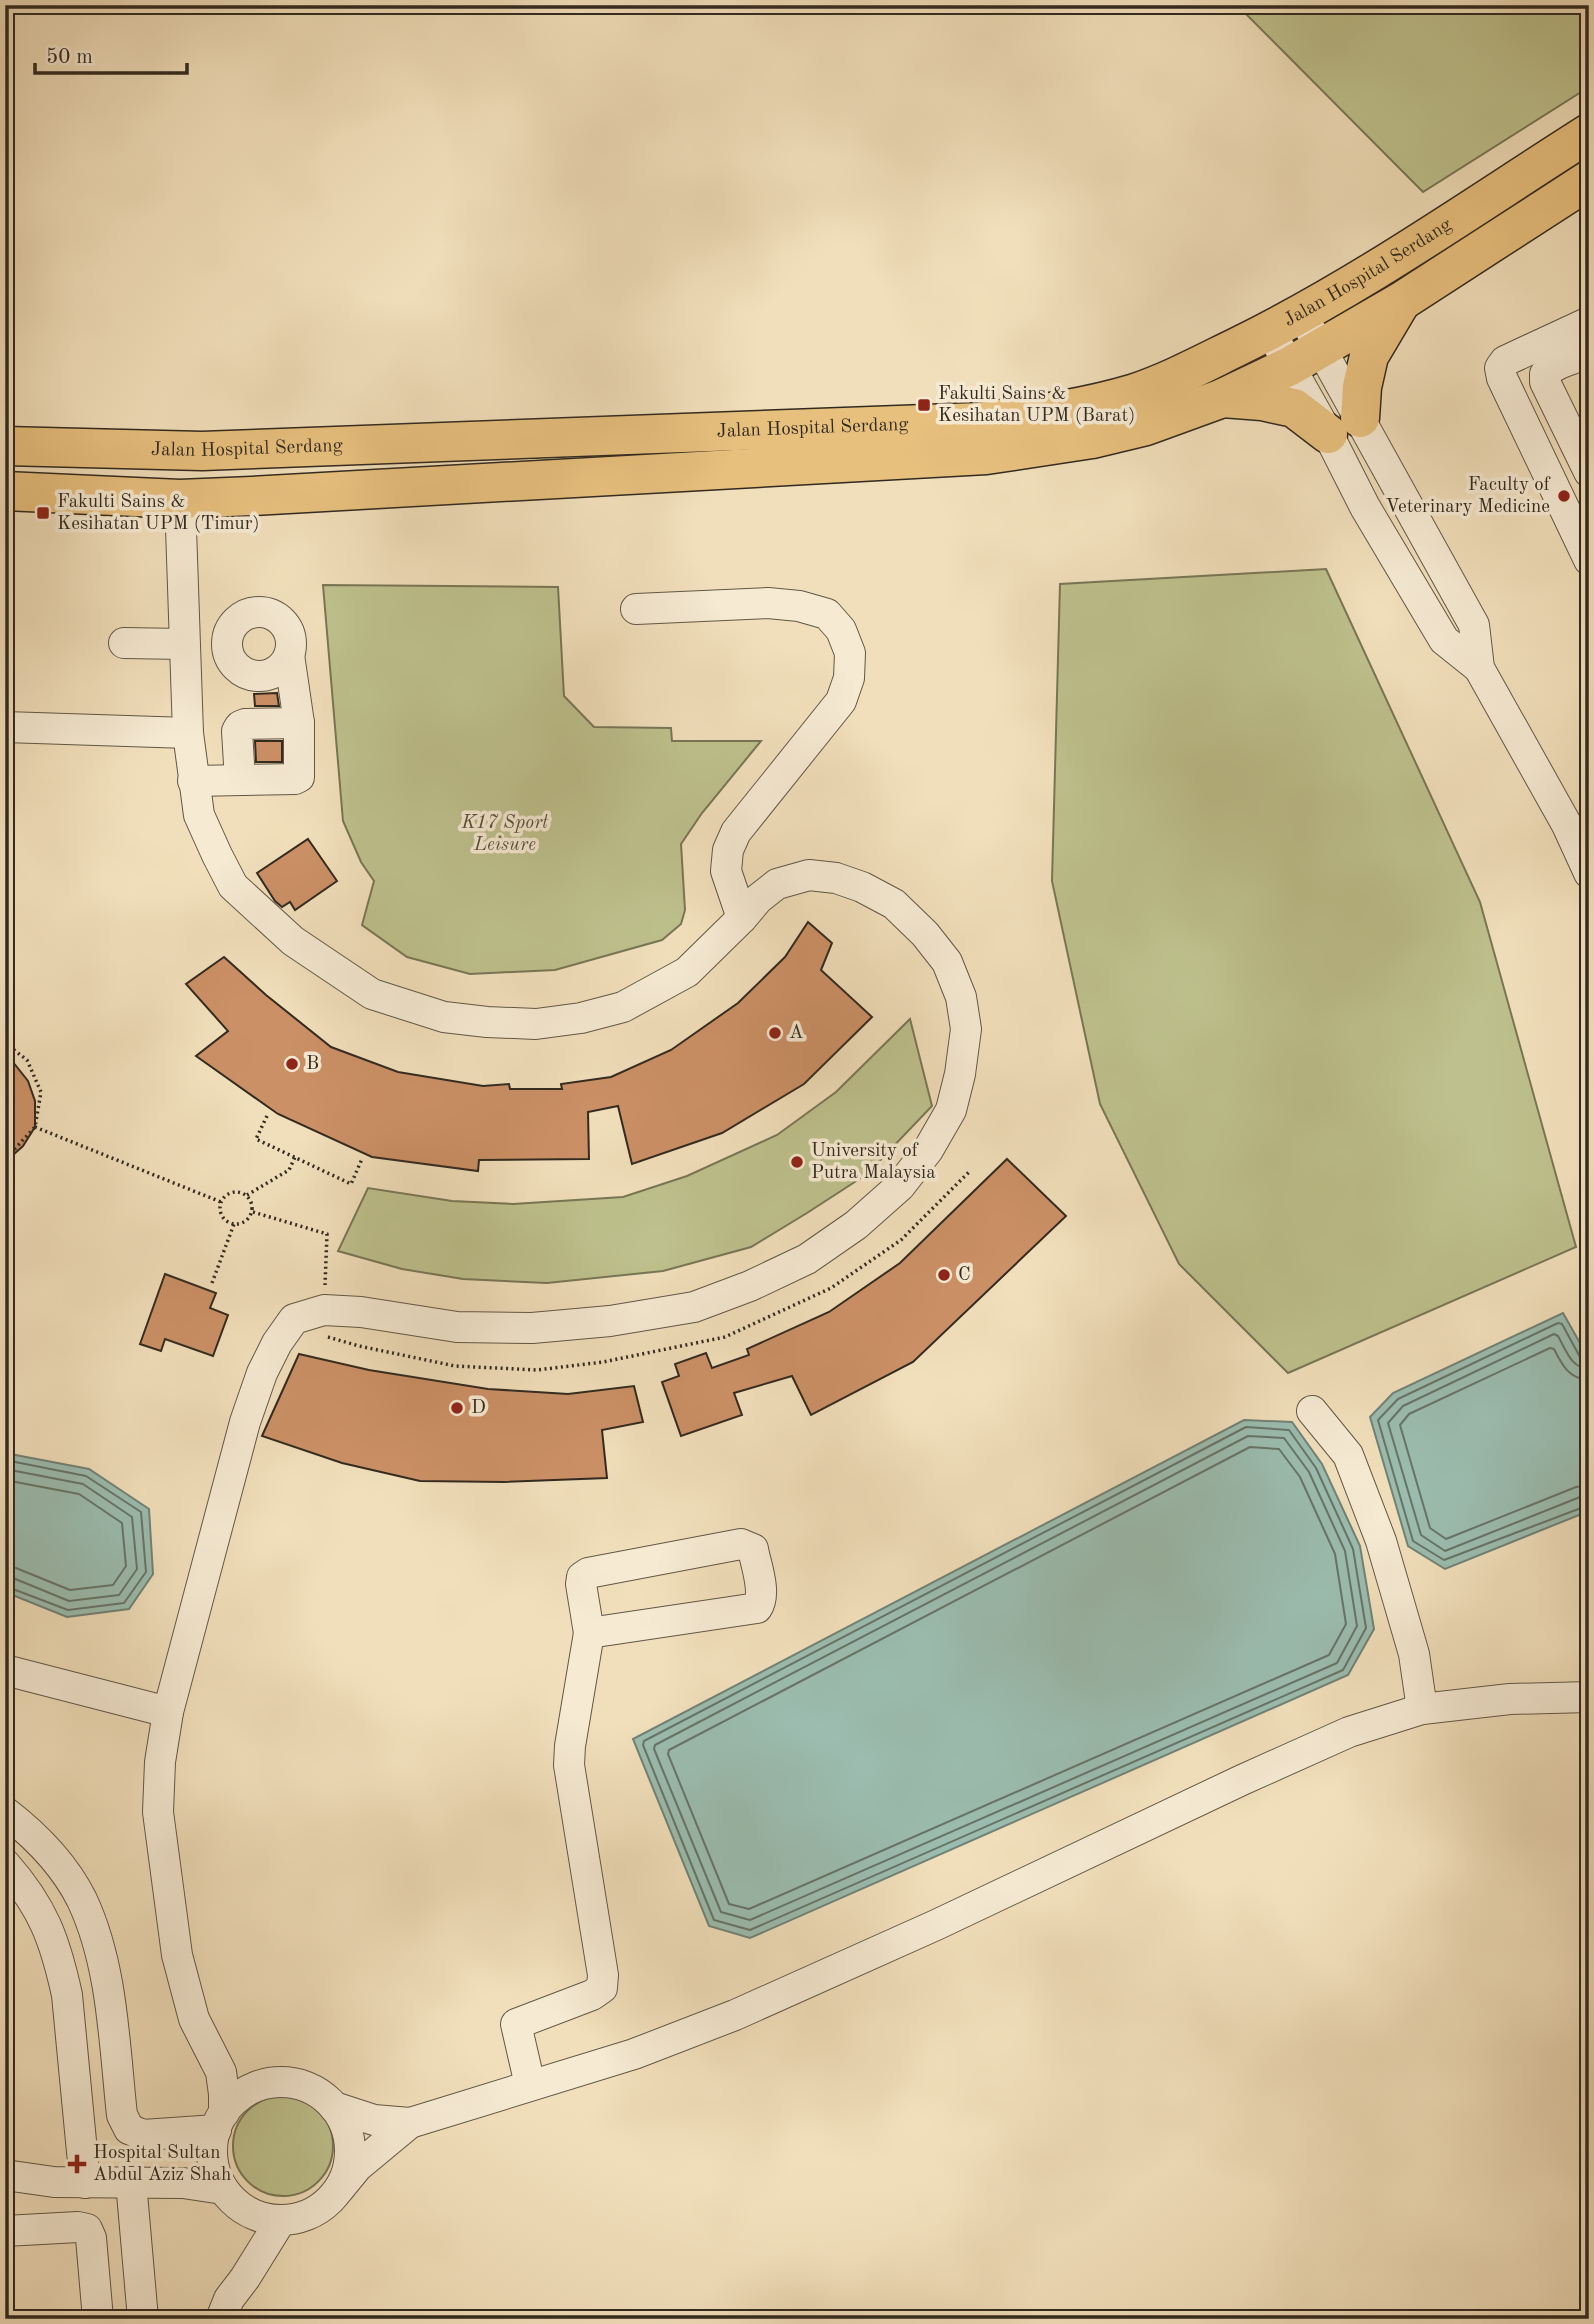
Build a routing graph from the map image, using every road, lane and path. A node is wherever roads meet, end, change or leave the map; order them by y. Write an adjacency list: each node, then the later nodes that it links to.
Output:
1 (1589, 133): 4 (main road, Jalan Hospital Serdang)
2 (1589, 180): 3 (main road, Jalan Hospital Serdang)
3 (1402, 301): 7 (main road, Jalan Hospital Serdang); 9 (main road)
4 (1285, 322): 7 (street); 10 (main road, Jalan Hospital Serdang)
5 (1589, 322): 14 (street)
6 (1589, 355): 11 (street)
7 (1305, 357): 8 (main road, Jalan Hospital Serdang); 9 (street)
8 (1223, 398): 9 (main road); 13 (main road, Jalan Hospital Serdang)
9 (1344, 426): 25 (street)
10 (5, 446)
11 (1589, 472)
12 (5, 491): 13 (main road, Jalan Hospital Serdang)
13 (180, 499): 17 (street)
14 (1589, 560)
15 (636, 609): 27 (street)
16 (234, 623): 17 (street); 19 (street); 19 (street)
17 (184, 635): 18 (street); 22 (street)
18 (124, 643)
19 (289, 654): 20 (street)
20 (299, 723): 23 (street); 23 (street)
21 (5, 727): 22 (street)
22 (188, 733): 24 (street)
23 (240, 780): 24 (street)
24 (193, 781): 27 (street)
25 (1578, 819): 26 (street)
26 (1589, 873)
27 (742, 918): 39 (street)
28 (5, 1043): 30 (path)
29 (267, 1116): 32 (path)
30 (35, 1127): 31 (path); 35 (path)
31 (5, 1156)
32 (295, 1157): 33 (path); 34 (path)
33 (362, 1159)
34 (247, 1195): 35 (path); 36 (path)
35 (221, 1202): 37 (path)
36 (253, 1213): 37 (path); 39 (path)
37 (233, 1224): 38 (path)
38 (212, 1283)
39 (324, 1310): 45 (street)
40 (1312, 1411): 44 (street)
41 (589, 1633): 41 (street); 49 (street)
42 (5, 1670): 45 (street)
43 (1586, 1698): 44 (street)
44 (1422, 1709): 49 (street)
45 (168, 1712): 48 (street)
46 (5, 1812): 53 (street)
47 (9, 1877): 56 (street)
48 (221, 2072): 50 (street); 53 (street)
49 (530, 2085): 52 (street)
50 (256, 2087): 51 (street); 53 (street)
51 (334, 2107): 52 (street); 58 (street)
52 (410, 2123): 58 (street)
53 (217, 2130): 55 (street); 57 (street)
54 (5, 2175): 56 (street)
55 (131, 2182): 56 (street); 57 (street); 62 (street)
56 (85, 2183)
57 (223, 2189): 59 (street)
58 (339, 2189): 59 (street)
59 (270, 2218): 63 (street)
60 (5, 2231): 61 (street)
61 (98, 2319)
62 (143, 2319)
63 (221, 2319)

